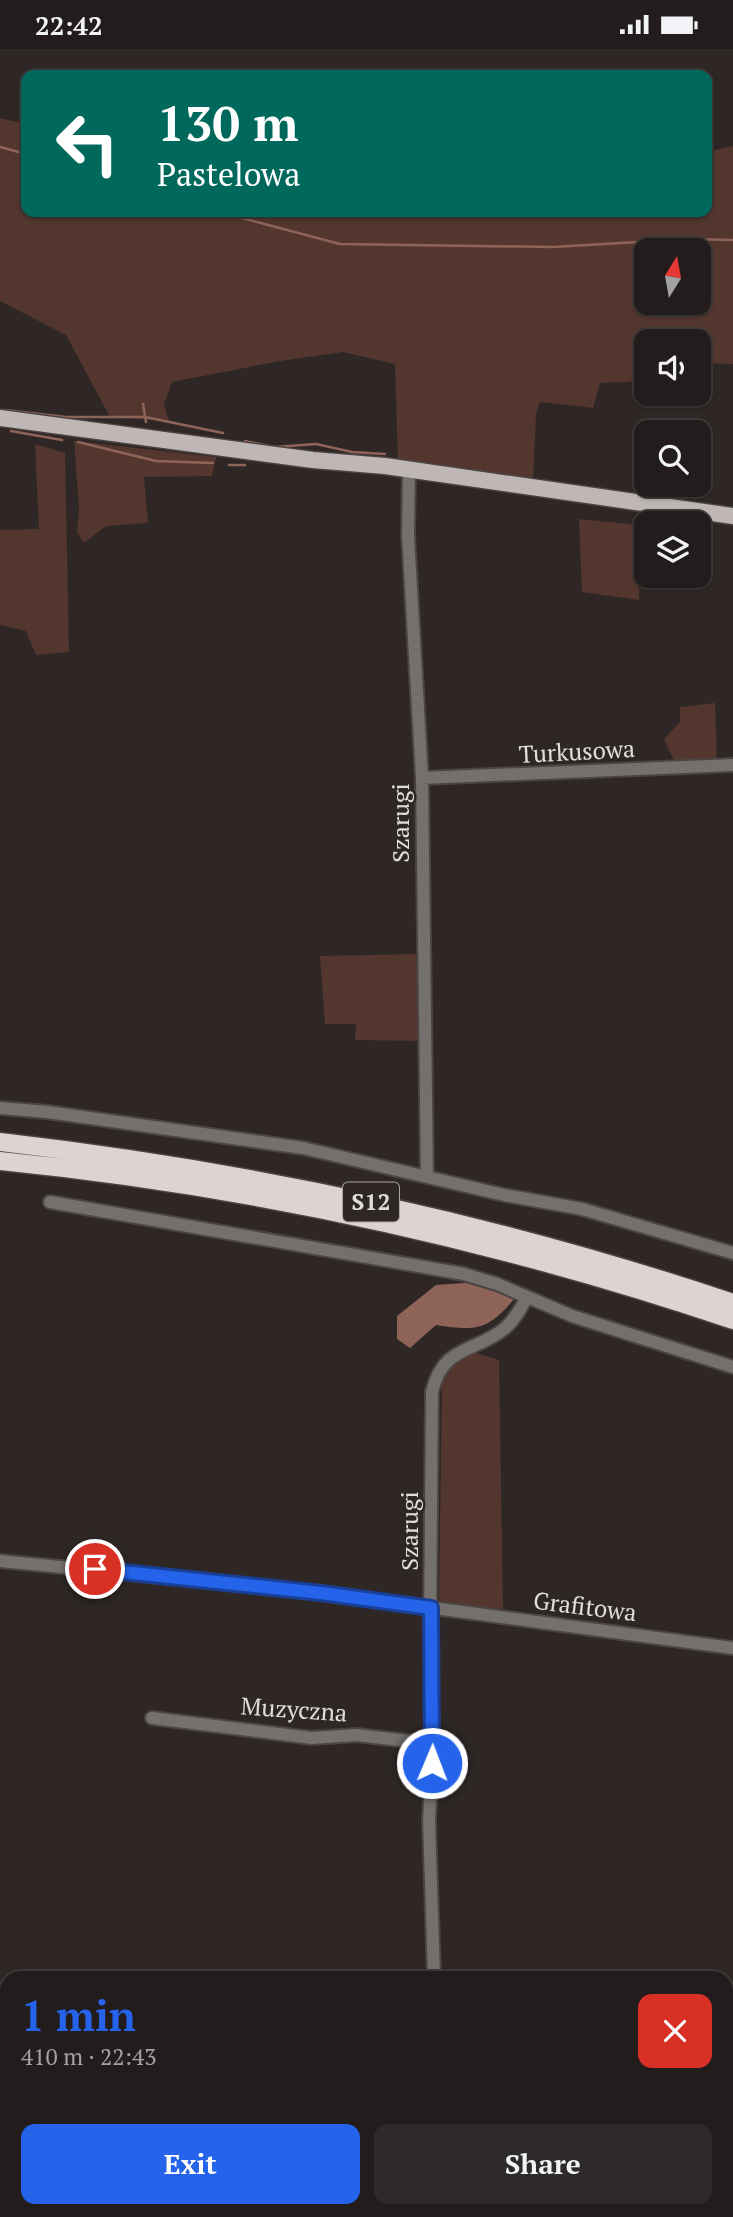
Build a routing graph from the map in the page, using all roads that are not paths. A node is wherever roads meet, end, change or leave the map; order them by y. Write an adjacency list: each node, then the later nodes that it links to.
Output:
1 (0, 418): 2 (main road)
2 (409, 475): 3 (main road); 5 (street, Szarugi)
3 (733, 516)
4 (733, 765): 5 (street, Turkusowa)
5 (422, 778): 9 (street, Szarugi)
6 (0, 1108): 9 (street)
7 (0, 1142): 13 (highway, S12)
8 (0, 1161): 14 (highway, S12)
9 (427, 1176): 11 (street)
10 (50, 1202): 12 (street)
11 (733, 1253)
12 (527, 1297): 15 (street); 17 (street, Szarugi)
13 (733, 1303)
14 (733, 1320)
15 (733, 1367)
16 (0, 1561): 17 (street, Grafitowa)
17 (431, 1608): 18 (street, Grafitowa); 20 (street, Szarugi)
18 (733, 1648)
19 (152, 1718): 20 (street, Muzyczna)
20 (433, 1744): 21 (street, Szarugi)
21 (434, 1971)

